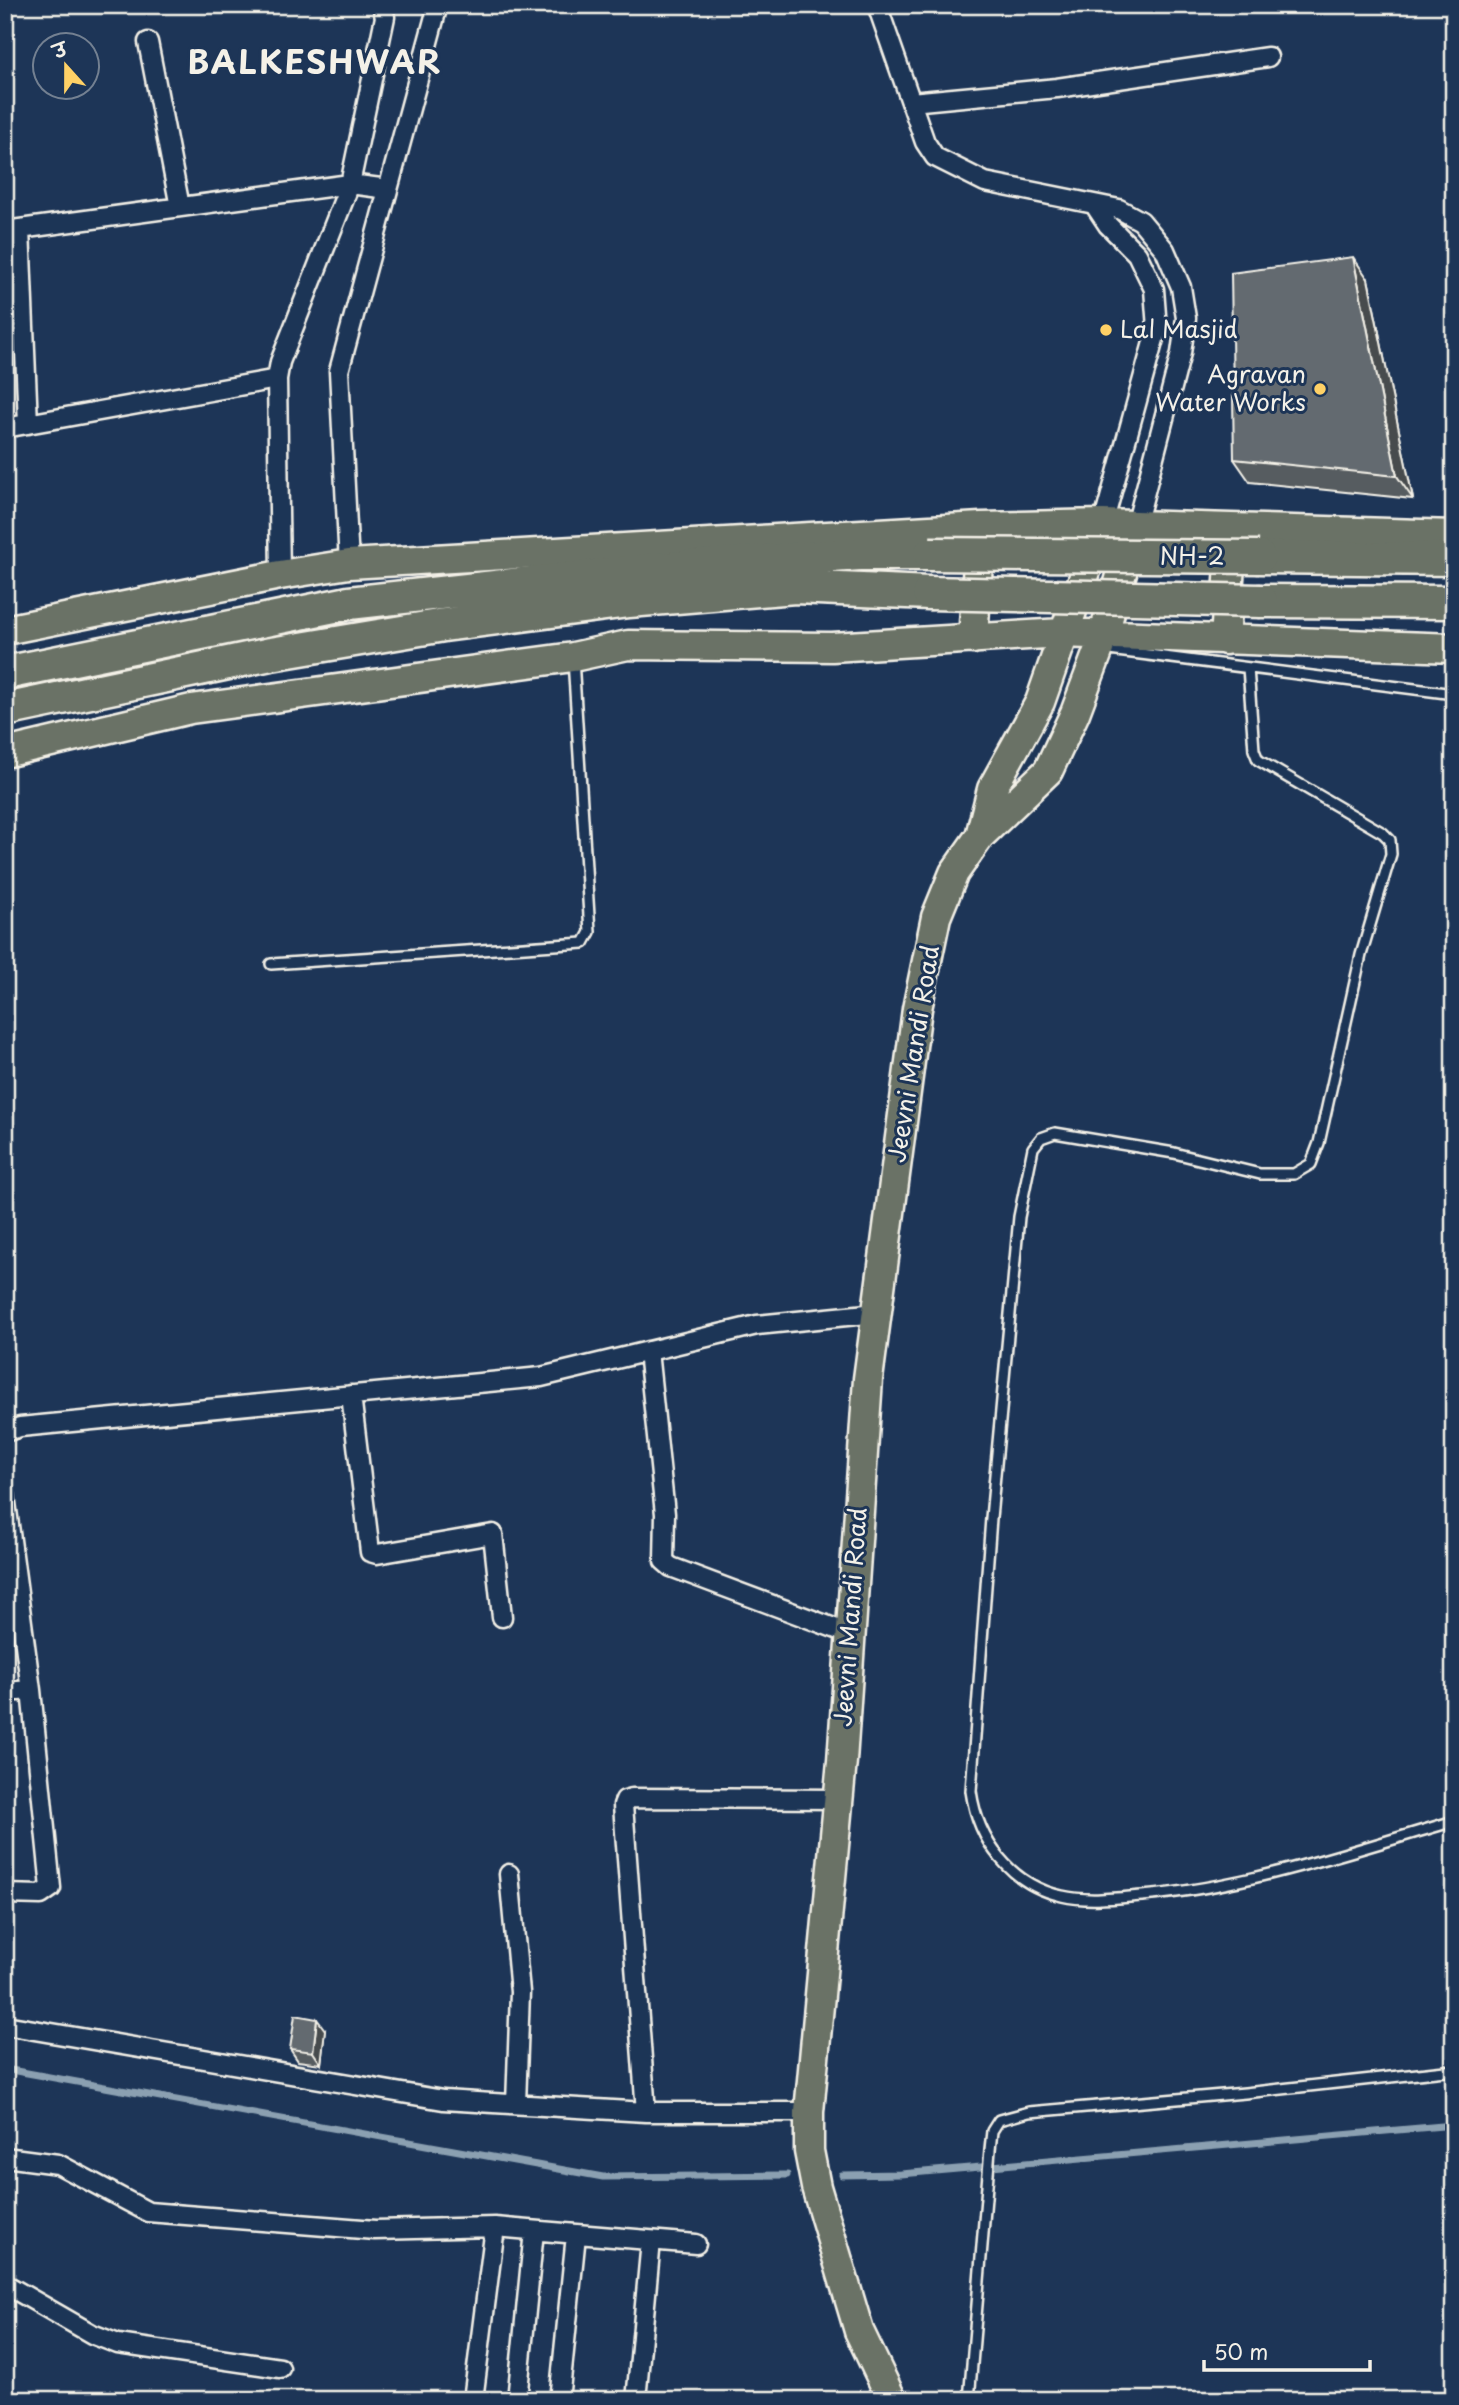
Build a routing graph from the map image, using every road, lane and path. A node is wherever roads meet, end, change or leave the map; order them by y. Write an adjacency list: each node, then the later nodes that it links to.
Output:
1 (382, 5): 7 (street)
2 (438, 5): 8 (street)
3 (877, 5): 6 (street)
4 (148, 42): 10 (street)
5 (1268, 57): 6 (street)
6 (911, 102): 9 (street)
7 (350, 184): 8 (street); 10 (street); 12 (street)
8 (388, 189): 21 (street)
9 (1094, 204): 15 (street); 16 (street)
10 (180, 207): 11 (street)
11 (13, 230): 13 (street)
12 (277, 379): 13 (street); 22 (street)
13 (28, 424): 14 (street)
14 (5, 428)
15 (1103, 524): 16 (main road); 17 (main road); 25 (main road, Jeevni Mandi Road)
16 (1136, 526): 18 (main road); 28 (main road, Jeevni Mandi Road)
17 (981, 527): 21 (main road); 26 (main road)
18 (1233, 530): 19 (main road); 27 (main road)
19 (1454, 535)
20 (1454, 559): 32 (highway, NH-2, bridge)
21 (349, 564): 22 (main road)
22 (280, 575): 24 (main road)
23 (1454, 602): 36 (highway, bridge)
24 (5, 630)
25 (1062, 633): 26 (main road); 28 (main road); 38 (main road, Jeevni Mandi Road)
26 (973, 639): 30 (main road)
27 (1225, 640): 28 (main road); 29 (main road)
28 (1101, 642): 33 (lane); 38 (main road, Jeevni Mandi Road)
29 (1454, 648)
30 (573, 657): 37 (main road); 39 (lane)
31 (5, 659): 32 (highway)
32 (58, 663): 34 (highway, NH-2)
33 (1248, 667): 35 (lane); 50 (lane)
34 (5, 673)
35 (1454, 694)
36 (5, 710)
37 (5, 753)
38 (979, 836): 40 (main road, Jeevni Mandi Road)
39 (271, 964)
40 (877, 1313): 41 (street); 46 (main road, Jeevni Mandi Road)
41 (648, 1351): 42 (street); 46 (street)
42 (351, 1395): 43 (street); 45 (street)
43 (5, 1432)
44 (5, 1495): 47 (street)
45 (502, 1618)
46 (850, 1633): 49 (main road, Jeevni Mandi Road)
47 (32, 1690): 48 (street); 52 (street)
48 (5, 1692)
49 (838, 1799): 56 (street); 57 (main road, Jeevni Mandi Road)
50 (1454, 1821)
51 (509, 1874): 55 (street)
52 (5, 1894)
53 (5, 2025): 55 (street)
54 (1454, 2070): 71 (lane)
55 (516, 2104): 56 (street)
56 (646, 2112): 57 (street)
57 (809, 2112): 70 (main road, Jeevni Mandi Road)
58 (5, 2157): 59 (street)
59 (495, 2227): 60 (street); 66 (street)
60 (534, 2231): 61 (street); 67 (street)
61 (576, 2235): 62 (street); 68 (street)
62 (651, 2241): 63 (street); 69 (street)
63 (696, 2244)
64 (5, 2284): 65 (street)
65 (280, 2368)
66 (473, 2400)
67 (517, 2400)
68 (559, 2400)
69 (636, 2400)
70 (892, 2400)
71 (969, 2400)

